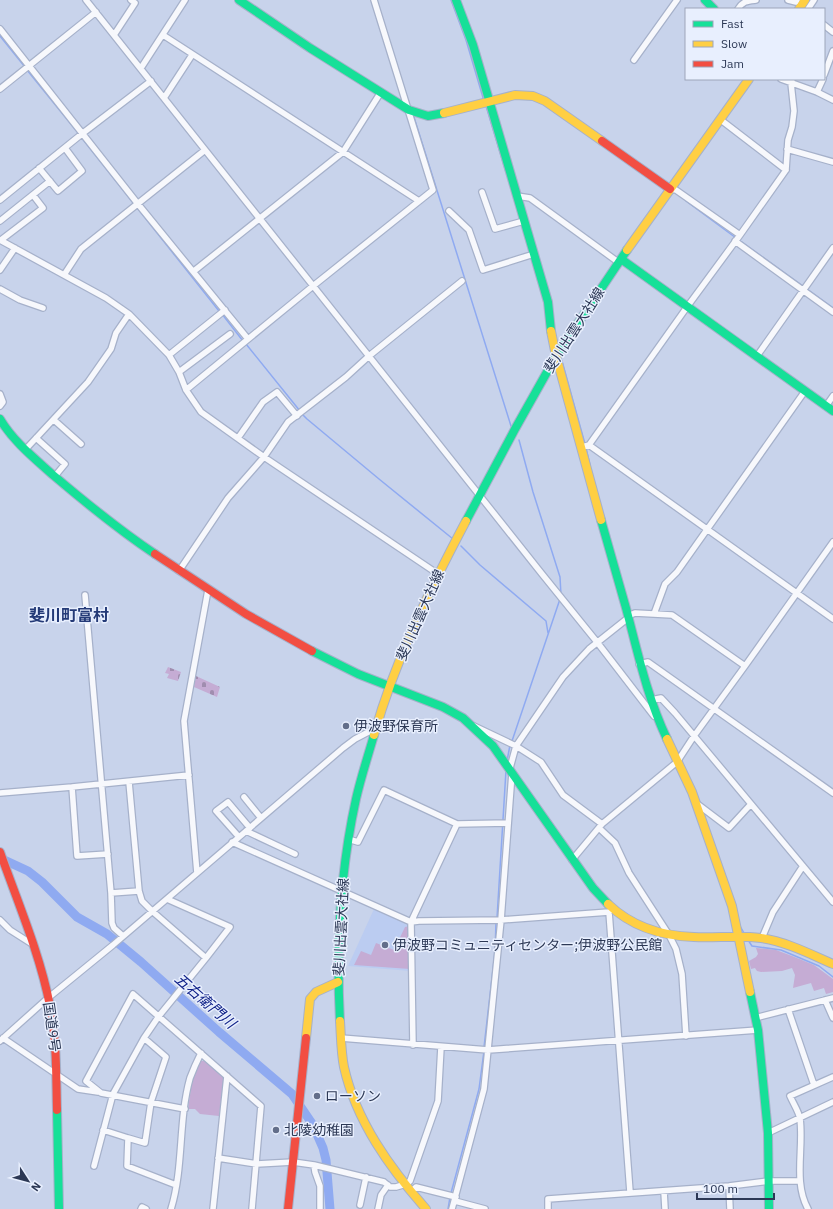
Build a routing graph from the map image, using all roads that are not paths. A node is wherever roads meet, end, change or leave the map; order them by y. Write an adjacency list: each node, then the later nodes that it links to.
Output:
1 (86, 0): 16 (street)
2 (131, 0): 20 (street)
3 (186, 0): 21 (street)
4 (239, 0): 33 (main road)
5 (374, 0): 38 (street)
6 (456, 0): 37 (main road)
7 (677, 0): 24 (street)
8 (706, 0): 13 (main road)
9 (756, 0): 14 (street)
10 (788, 0): 11 (street)
11 (797, 0)
12 (806, 0): 15 (main road)
13 (713, 8)
14 (739, 8)
15 (800, 8)
16 (96, 12): 20 (street); 25 (street)
17 (825, 26): 19 (street)
18 (0, 29): 25 (street)
19 (833, 32)
20 (114, 34): 26 (street)
21 (162, 35): 23 (street); 26 (street)
22 (833, 51): 27 (street)
23 (192, 55): 35 (street); 44 (street)
24 (634, 60)
25 (29, 66): 32 (street); 40 (street)
26 (141, 68): 30 (street)
27 (825, 72)
28 (748, 80): 39 (main road, 斐川出雲大社線)
29 (823, 80): 34 (street)
30 (151, 81): 35 (street); 40 (street)
31 (792, 81): 34 (street); 42 (street)
32 (0, 89)
33 (381, 92): 38 (main road); 44 (street)
34 (818, 92): 36 (street)
35 (164, 98): 43 (street)
36 (833, 100)
37 (489, 101): 38 (main road); 49 (main road); 52 (main road)
38 (409, 110): 54 (street)
39 (720, 120): 47 (street); 49 (main road, 斐川出雲大社線)
40 (83, 133): 41 (street); 55 (street)
41 (65, 148): 46 (street); 48 (street)
42 (787, 149): 45 (street); 47 (street)
43 (205, 150): 55 (street); 57 (street)
44 (343, 152): 54 (street); 57 (street)
45 (833, 162)
46 (39, 168): 48 (street); 53 (street)
47 (786, 170): 60 (street)
48 (50, 182): 51 (street)
49 (670, 189): 60 (street); 66 (main road, 斐川出雲大社線)
50 (482, 192): 59 (street)
51 (33, 195): 58 (street); 61 (street)
52 (517, 196): 59 (main road); 66 (street)
53 (0, 200)
54 (419, 200): 71 (street)
55 (138, 204): 68 (street); 69 (street)
56 (449, 211): 65 (street)
57 (259, 218): 68 (street); 71 (street)
58 (0, 220)
59 (524, 221): 65 (main road)
60 (740, 235): 62 (street)
61 (0, 240): 63 (street)
62 (735, 241): 73 (street); 74 (street)
63 (15, 248): 67 (street); 69 (street)
64 (833, 248): 73 (street)
65 (534, 254): 83 (main road)
66 (619, 261): 74 (main road); 83 (main road, 斐川出雲大社線)
67 (0, 270)
68 (194, 272): 76 (street)
69 (64, 275): 78 (street)
70 (462, 281): 82 (street)
71 (313, 286): 80 (street); 82 (street)
72 (0, 289): 75 (street)
73 (803, 291): 77 (street); 84 (street)
74 (687, 307): 84 (main road); 99 (street)
75 (42, 308)
76 (224, 310): 80 (street); 81 (street)
77 (833, 312)
78 (129, 314): 81 (street); 95 (street)
79 (230, 334): 85 (street)
80 (248, 340): 86 (street)
81 (169, 355): 85 (street)
82 (369, 356): 93 (street); 103 (street)
83 (556, 356): 99 (main road); 103 (main road, 斐川出雲大社線)
84 (757, 356): 87 (main road)
85 (179, 372): 86 (street)
86 (186, 390): 97 (street)
87 (805, 391): 91 (main road); 104 (street)
88 (0, 394): 90 (street)
89 (833, 396): 91 (street)
90 (0, 406)
91 (826, 406): 92 (main road)
92 (833, 411)
93 (297, 416): 97 (street); 101 (street)
94 (0, 419): 100 (main road)
95 (54, 420): 96 (street); 98 (street)
96 (36, 438): 100 (street); 102 (street)
97 (238, 438): 101 (street)
98 (80, 444)
99 (585, 446): 104 (street); 112 (main road)
100 (25, 450): 102 (main road)
101 (264, 457): 106 (street); 107 (street)
102 (55, 476): 106 (main road)
103 (480, 495): 107 (main road, 斐川出雲大社線); 114 (street)
104 (707, 529): 109 (street); 111 (street)
105 (833, 542): 109 (street)
106 (179, 571): 108 (main road)
107 (438, 574): 117 (main road, 斐川出雲大社線)
108 (208, 590): 117 (main road); 127 (street)
109 (796, 593): 113 (street); 116 (street)
110 (85, 596): 129 (street)
111 (654, 614): 112 (street); 116 (street)
112 (628, 617): 114 (street); 115 (main road)
113 (833, 619)
114 (597, 642): 120 (street); 124 (street)
115 (639, 664): 118 (main road); 119 (street)
116 (745, 666): 119 (street)
117 (390, 687): 121 (main road); 122 (main road, 斐川出雲大社線)
118 (651, 700): 120 (main road); 123 (street)
119 (714, 708): 123 (street); 132 (street)
120 (657, 719): 125 (main road)
121 (470, 724): 124 (street); 126 (main road)
122 (376, 728): 136 (street); 142 (main road, 斐川出雲大社線)
123 (694, 736): 125 (street); 135 (street)
124 (516, 746): 126 (street); 139 (street)
125 (677, 762): 134 (main road); 139 (street)
126 (511, 770): 137 (street); 147 (main road)
127 (189, 775): 128 (street); 149 (street)
128 (129, 782): 129 (street); 150 (street)
129 (102, 784): 130 (street); 145 (street)
130 (72, 787): 131 (street); 145 (street)
131 (0, 792)
132 (833, 793)
133 (244, 797): 136 (street)
134 (696, 802): 135 (street); 162 (main road)
135 (751, 804): 148 (street)
136 (261, 818): 140 (street)
137 (508, 823): 138 (street); 158 (street)
138 (456, 824): 142 (street); 159 (street)
139 (600, 826): 147 (street); 160 (street)
140 (248, 829): 141 (street); 141 (street); 146 (street)
141 (239, 837): 143 (street)
142 (348, 839): 151 (main road, 斐川出雲大社線)
143 (232, 842): 149 (street); 151 (street)
144 (0, 852): 164 (main road, 国道9号)
145 (108, 854): 152 (street)
146 (295, 854)
147 (572, 860): 156 (main road)
148 (803, 866): 154 (street); 163 (street)
149 (197, 873): 153 (street)
150 (139, 891): 152 (street); 155 (street)
151 (342, 892): 159 (street); 167 (main road, 斐川出雲大社線)
152 (111, 893): 161 (street)
153 (167, 899): 155 (street); 165 (street)
154 (833, 902)
155 (152, 911): 161 (street); 165 (street)
156 (611, 911): 158 (street); 160 (main road); 180 (street)
157 (0, 920): 164 (street)
158 (502, 920): 159 (street); 183 (street)
159 (411, 922): 181 (street)
160 (669, 935): 162 (main road); 176 (street)
161 (122, 936): 168 (street)
162 (738, 936): 163 (main road); 173 (main road)
163 (762, 938): 166 (main road)
164 (34, 946): 168 (main road, 国道9号)
165 (206, 958): 172 (street)
166 (833, 964)
167 (338, 982): 178 (main road, 斐川出雲大社線); 199 (main road)
168 (48, 998): 179 (street); 185 (main road, 国道9号)
169 (833, 998): 170 (street)
170 (825, 1000): 171 (street); 174 (street)
171 (788, 1009): 173 (street); 188 (street)
172 (159, 1016): 177 (street); 184 (street); 189 (street)
173 (755, 1018): 175 (main road)
174 (833, 1018)
175 (758, 1030): 176 (street); 196 (main road)
176 (686, 1036): 180 (street)
177 (144, 1038): 190 (street); 191 (street)
178 (340, 1038): 181 (street); 206 (main road, 斐川出雲大社線)
179 (2, 1039): 185 (street)
180 (618, 1041): 183 (street); 212 (street)
181 (413, 1045): 182 (street)
182 (441, 1046): 183 (street); 206 (street)
183 (488, 1050): 213 (street)
184 (201, 1053): 186 (street); 193 (street)
185 (56, 1074): 189 (street); 215 (main road, 国道9号)
186 (227, 1076): 198 (street); 200 (street)
187 (833, 1077): 188 (street)
188 (814, 1085): 194 (street)
189 (101, 1093): 190 (street)
190 (113, 1094): 191 (street); 195 (street)
191 (151, 1102): 193 (street); 197 (street)
192 (833, 1102): 194 (street)
193 (185, 1109): 207 (street)
194 (800, 1118): 196 (street); 205 (street)
195 (103, 1130): 197 (street); 202 (street)
196 (768, 1133): 204 (main road)
197 (128, 1138): 207 (street)
198 (218, 1158): 200 (street); 219 (street)
199 (293, 1162): 200 (street); 201 (street); 221 (main road)
200 (257, 1164): 220 (street)
201 (314, 1165): 203 (street); 222 (street)
202 (94, 1166)
203 (366, 1177): 208 (street); 214 (street)
204 (769, 1181): 205 (street); 209 (street); 230 (main road)
205 (800, 1181): 231 (street)
206 (406, 1184): 208 (street); 211 (main road, 斐川出雲大社線)
207 (176, 1185): 218 (street)
208 (388, 1186): 223 (street)
209 (729, 1186): 210 (street); 229 (street)
210 (664, 1191): 212 (street); 228 (street)
211 (411, 1192): 213 (street); 224 (main road, 斐川出雲大社線)
212 (630, 1192): 227 (street)
213 (455, 1199): 225 (street); 226 (street)
214 (360, 1205)
215 (59, 1209)
216 (141, 1209): 217 (street)
217 (146, 1209)
218 (171, 1209)
219 (212, 1209)
220 (252, 1209)
221 (288, 1209)
222 (320, 1209)
223 (378, 1209)
224 (426, 1209)
225 (452, 1209)
226 (485, 1209)
227 (548, 1209)
228 (665, 1209)
229 (730, 1209)
230 (769, 1209)
231 (808, 1209)

